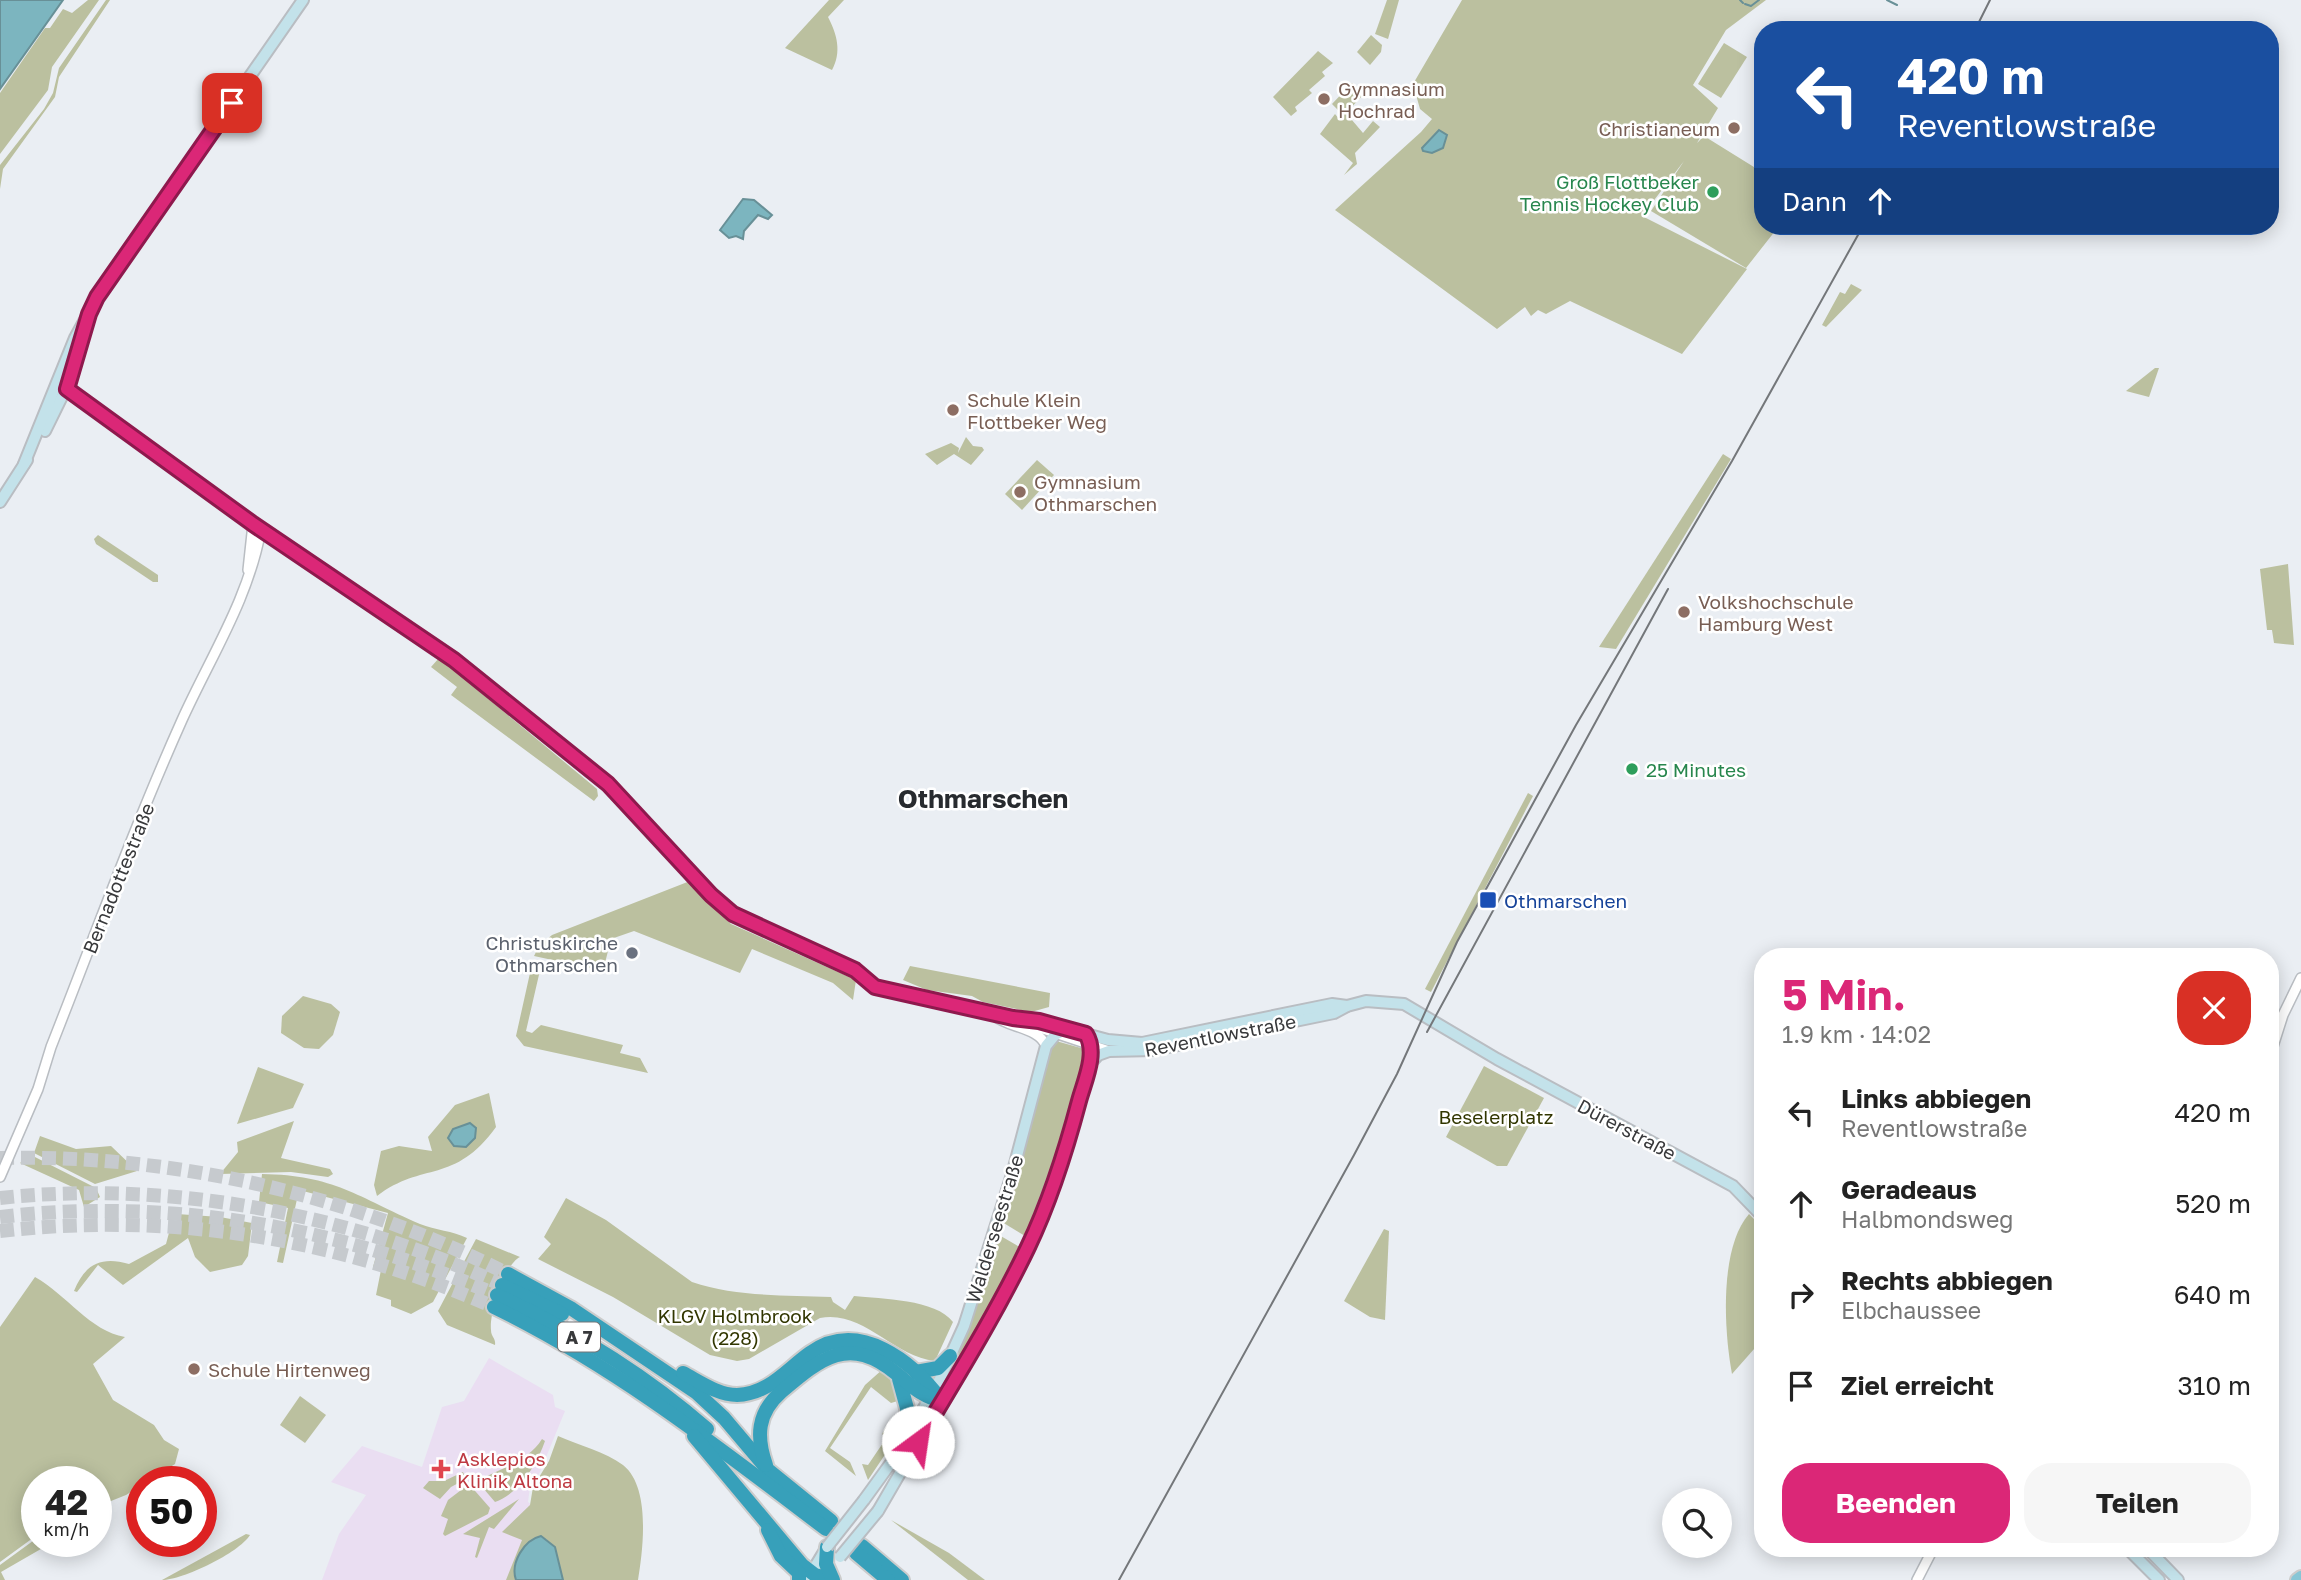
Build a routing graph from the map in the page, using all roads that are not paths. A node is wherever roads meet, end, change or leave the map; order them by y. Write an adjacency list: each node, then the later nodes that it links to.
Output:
1 (303, 0): 2 (main road)
2 (62, 387): 3 (main road); 4 (street, Reventlowstraße)
3 (0, 502)
4 (257, 526): 7 (street, Reventlowstraße); 18 (street, Bernadottestraße)
5 (2300, 984): 10 (street)
6 (1347, 1006): 12 (main road, Reventlowstraße); 13 (main road, Reventlowstraße); 16 (main road, Reventlowstraße)
7 (992, 1014): 8 (street, Reventlowstraße); 14 (street)
8 (1013, 1018): 9 (street, Reventlowstraße); 11 (street, Reventlowstraße)
9 (1067, 1029): 11 (main road); 12 (main road, Reventlowstraße)
10 (2279, 1031)
11 (1055, 1034): 14 (main road, Walderseestraße); 15 (street, Reventlowstraße)
12 (1086, 1034): 15 (main road, Walderseestraße)
13 (1471, 1044): 19 (main road, Dürerstraße)
14 (1046, 1046): 21 (main road, Walderseestraße)
15 (1091, 1046): 16 (street, Reventlowstraße); 17 (main road, Walderseestraße)
16 (1109, 1051): 17 (main road)
17 (1089, 1066): 25 (main road, Walderseestraße)
18 (0, 1177)
19 (1754, 1206)
20 (500, 1290): 22 (highway, A 7); 26 (highway, A 7); 28 (highway, A 7)
21 (950, 1356): 23 (highway); 25 (main road, Walderseestraße)
22 (658, 1366): 23 (highway); 29 (highway, A 7)
23 (916, 1372): 25 (highway)
24 (898, 1374): 25 (highway); 27 (highway); 29 (highway)
25 (934, 1396): 27 (main road, Walderseestraße); 34 (main road, Walderseestraße, bridge)
26 (682, 1421): 28 (highway, A 7); 34 (highway)
27 (906, 1437): 30 (main road, Walderseestraße, bridge)
28 (733, 1456): 29 (highway, A 7)
29 (768, 1470)
30 (827, 1547): 34 (highway)
31 (1929, 1557): 37 (street)
32 (2136, 1557): 38 (main road)
33 (2156, 1557): 39 (main road)
34 (820, 1578)
35 (888, 1580): 36 (highway)
36 (902, 1580)
37 (1917, 1580)
38 (2159, 1580)
39 (2178, 1580)

